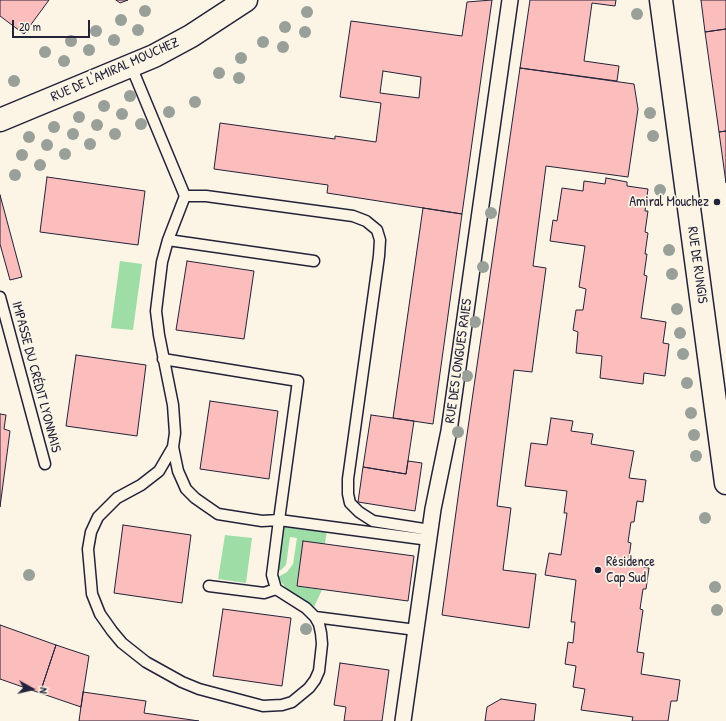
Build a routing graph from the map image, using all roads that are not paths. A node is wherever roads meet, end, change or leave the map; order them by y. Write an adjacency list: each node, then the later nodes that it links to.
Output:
1 (246, 0): 4 (street, RUE DE L'AMIRAL MOUCHEZ)
2 (510, 0): 15 (street, RUE DES LONGUES RAIES)
3 (661, 0): 13 (street, RUE DE RUNGIS)
4 (131, 66): 5 (street, RUE DE L'AMIRAL MOUCHEZ); 6 (lane)
5 (0, 120)
6 (185, 196): 7 (lane); 15 (lane)
7 (168, 240): 8 (lane); 10 (lane)
8 (314, 261)
9 (0, 297): 12 (lane, IMPASSE DU CRÉDIT LYONNAIS)
10 (163, 359): 11 (lane); 14 (lane)
11 (173, 446): 14 (lane); 18 (lane)
12 (45, 464)
13 (726, 483)
14 (279, 520): 15 (lane); 17 (lane)
15 (430, 535): 19 (street, RUE DES LONGUES RAIES)
16 (209, 586): 17 (lane)
17 (276, 590): 18 (lane)
18 (315, 617): 19 (lane)
19 (416, 630): 20 (street, RUE DES LONGUES RAIES)
20 (403, 721)

